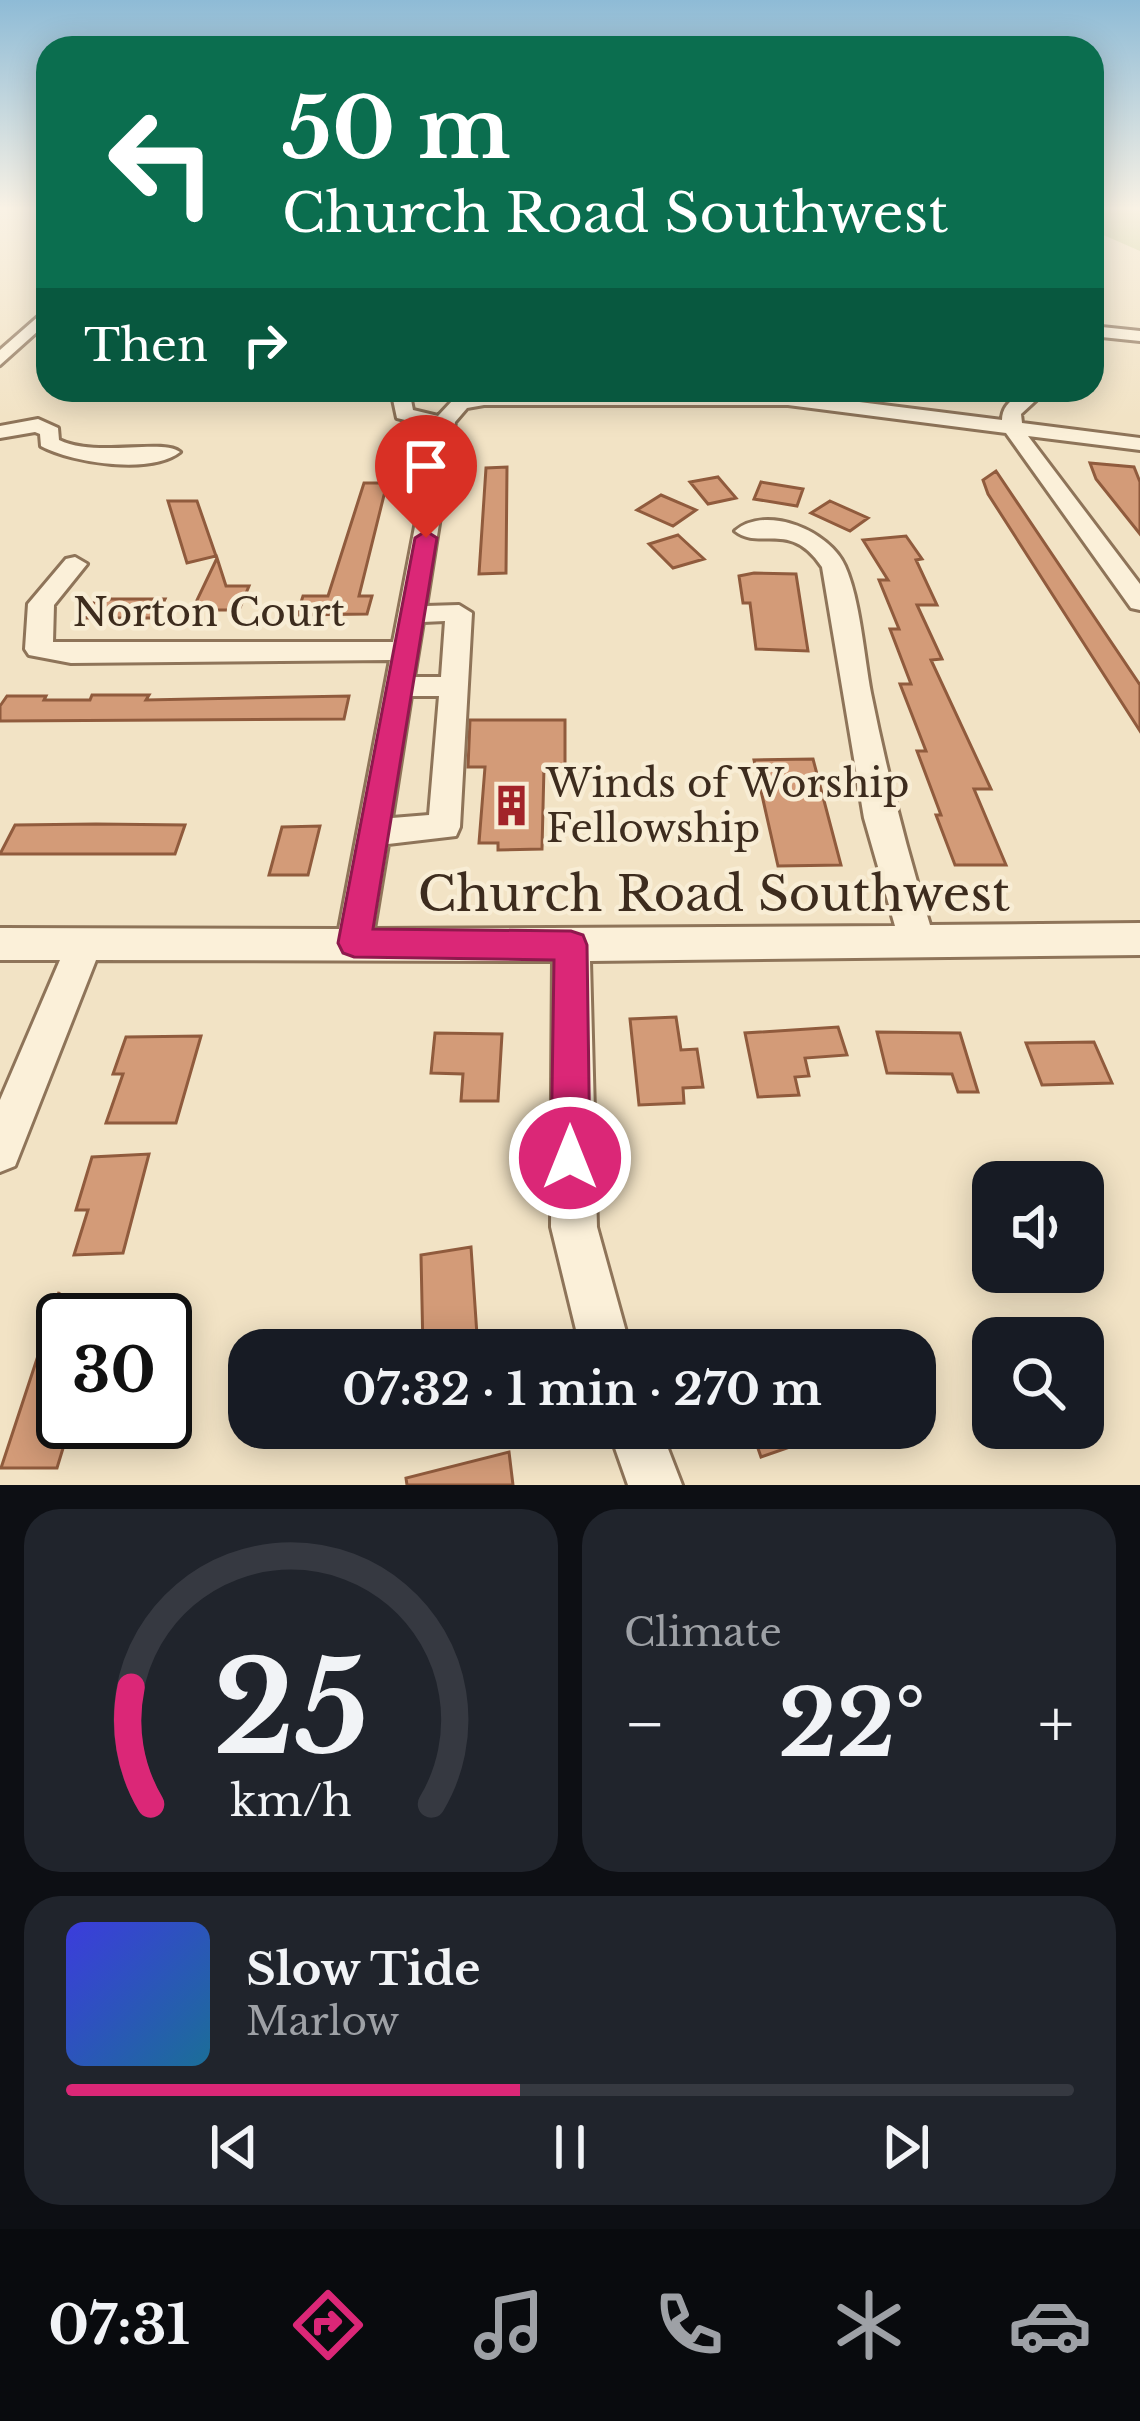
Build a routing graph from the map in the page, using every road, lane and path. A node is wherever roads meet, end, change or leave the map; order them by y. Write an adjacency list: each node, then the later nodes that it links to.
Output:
1 (36, 327): 4 (street)
2 (1104, 331): 3 (street)
3 (1140, 336)
4 (8, 345): 5 (street)
5 (0, 360)
6 (402, 402): 10 (street)
7 (470, 402): 10 (street)
8 (825, 402): 11 (street)
9 (1024, 402): 11 (street)
10 (445, 424): 18 (street)
11 (1013, 429): 13 (street); 17 (street)
12 (0, 432): 14 (street)
13 (1140, 444)
14 (170, 452)
15 (747, 531): 24 (street)
16 (75, 564): 19 (street, Norton Court)
17 (1140, 602)
18 (413, 614): 19 (street); 20 (street)
19 (405, 651): 21 (street)
20 (454, 686): 21 (street); 22 (street)
21 (399, 687): 22 (street)
22 (374, 832): 25 (street)
23 (1140, 939): 24 (street, Church Road Southwest)
24 (917, 941): 28 (street, Church Road Southwest)
25 (354, 943): 27 (street, Church Road Southwest); 28 (street, Church Road Southwest)
26 (0, 944): 27 (street, Church Road Southwest)
27 (86, 944): 29 (street)
28 (571, 945): 30 (street)
29 (0, 1150)
30 (601, 1329)
31 (642, 1449): 32 (street)
32 (655, 1485)

